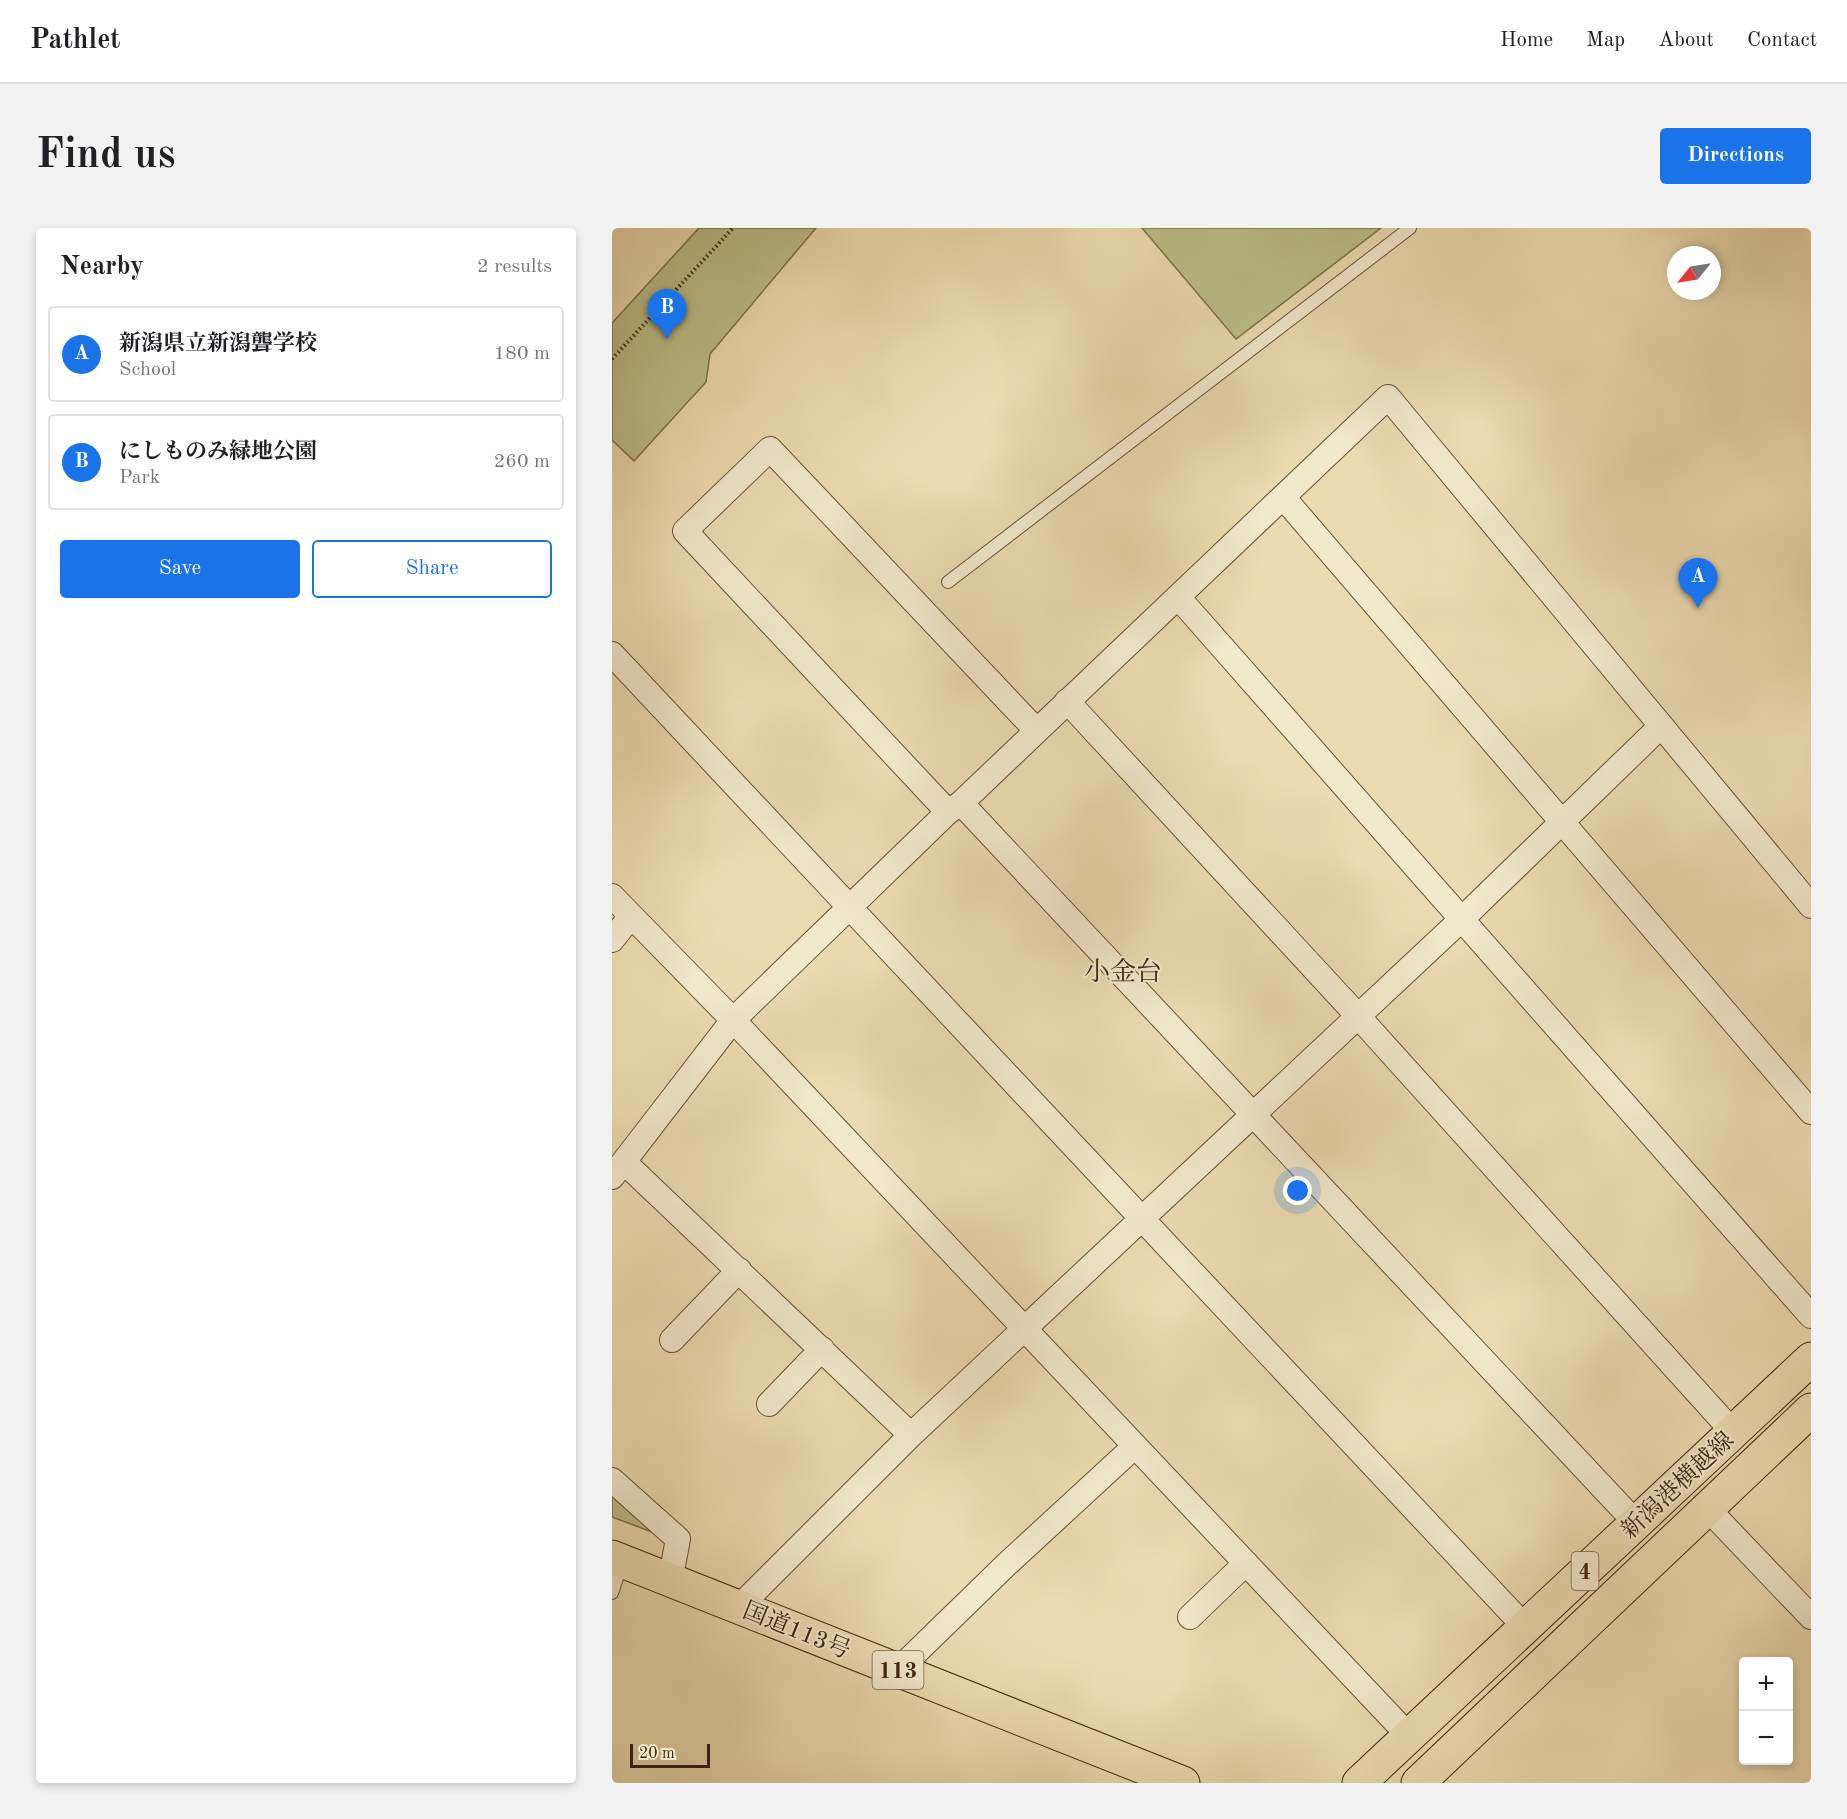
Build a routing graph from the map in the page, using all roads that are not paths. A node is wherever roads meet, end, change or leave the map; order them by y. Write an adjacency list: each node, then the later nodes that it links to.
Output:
1 (1410, 228): 3 (lane)
2 (1283, 497): 4 (street); 7 (street); 10 (street)
3 (948, 582)
4 (1178, 597): 6 (street); 15 (street)
5 (612, 654): 12 (street)
6 (1067, 701): 8 (street); 17 (street)
7 (1661, 726): 10 (street); 13 (street)
8 (1036, 730): 9 (street); 9 (street)
9 (954, 807): 12 (street); 20 (street)
10 (1563, 822): 15 (street); 19 (street)
11 (612, 897): 14 (street)
12 (848, 906): 18 (street); 22 (street)
13 (1811, 906)
14 (631, 916): 16 (street); 18 (street)
15 (1463, 918): 17 (street); 24 (street)
16 (612, 940)
17 (1357, 1015): 20 (street); 31 (street)
18 (733, 1020): 21 (street); 25 (street)
19 (1811, 1112)
20 (1255, 1114): 22 (street); 36 (street)
21 (618, 1169): 23 (street)
22 (1144, 1218): 25 (street); 44 (street)
23 (739, 1270): 26 (street); 27 (street)
24 (1811, 1316)
25 (1024, 1330): 32 (street); 33 (street)
26 (672, 1340)
27 (822, 1349): 29 (street); 32 (street)
28 (1811, 1359): 31 (main road, 新潟港横越線 / 4)
29 (768, 1404)
30 (1807, 1420): 35 (main road, 新潟港横越線 / 4)
31 (1733, 1432): 36 (main road, 新潟港横越線 / 4)
32 (911, 1435): 41 (street)
33 (1134, 1447): 38 (street); 45 (street)
34 (612, 1480): 39 (street)
35 (1707, 1508): 43 (street); 49 (main road, 新潟港横越線 / 4)
36 (1636, 1523): 44 (main road, 新潟港横越線 / 4)
37 (617, 1559): 39 (main road, 国道113号 / 113); 40 (lane)
38 (1246, 1563): 42 (street); 46 (street)
39 (670, 1581): 41 (main road, 国道113号 / 113)
40 (612, 1593)
41 (740, 1606): 45 (main road, 国道113号 / 113)
42 (1190, 1617)
43 (1811, 1617)
44 (1526, 1626): 46 (main road, 新潟港横越線 / 4)
45 (898, 1670): 47 (main road, 国道113号 / 113)
46 (1409, 1736): 48 (main road, 新潟港横越線 / 4)
47 (1183, 1783)
48 (1359, 1783)
49 (1418, 1783)

